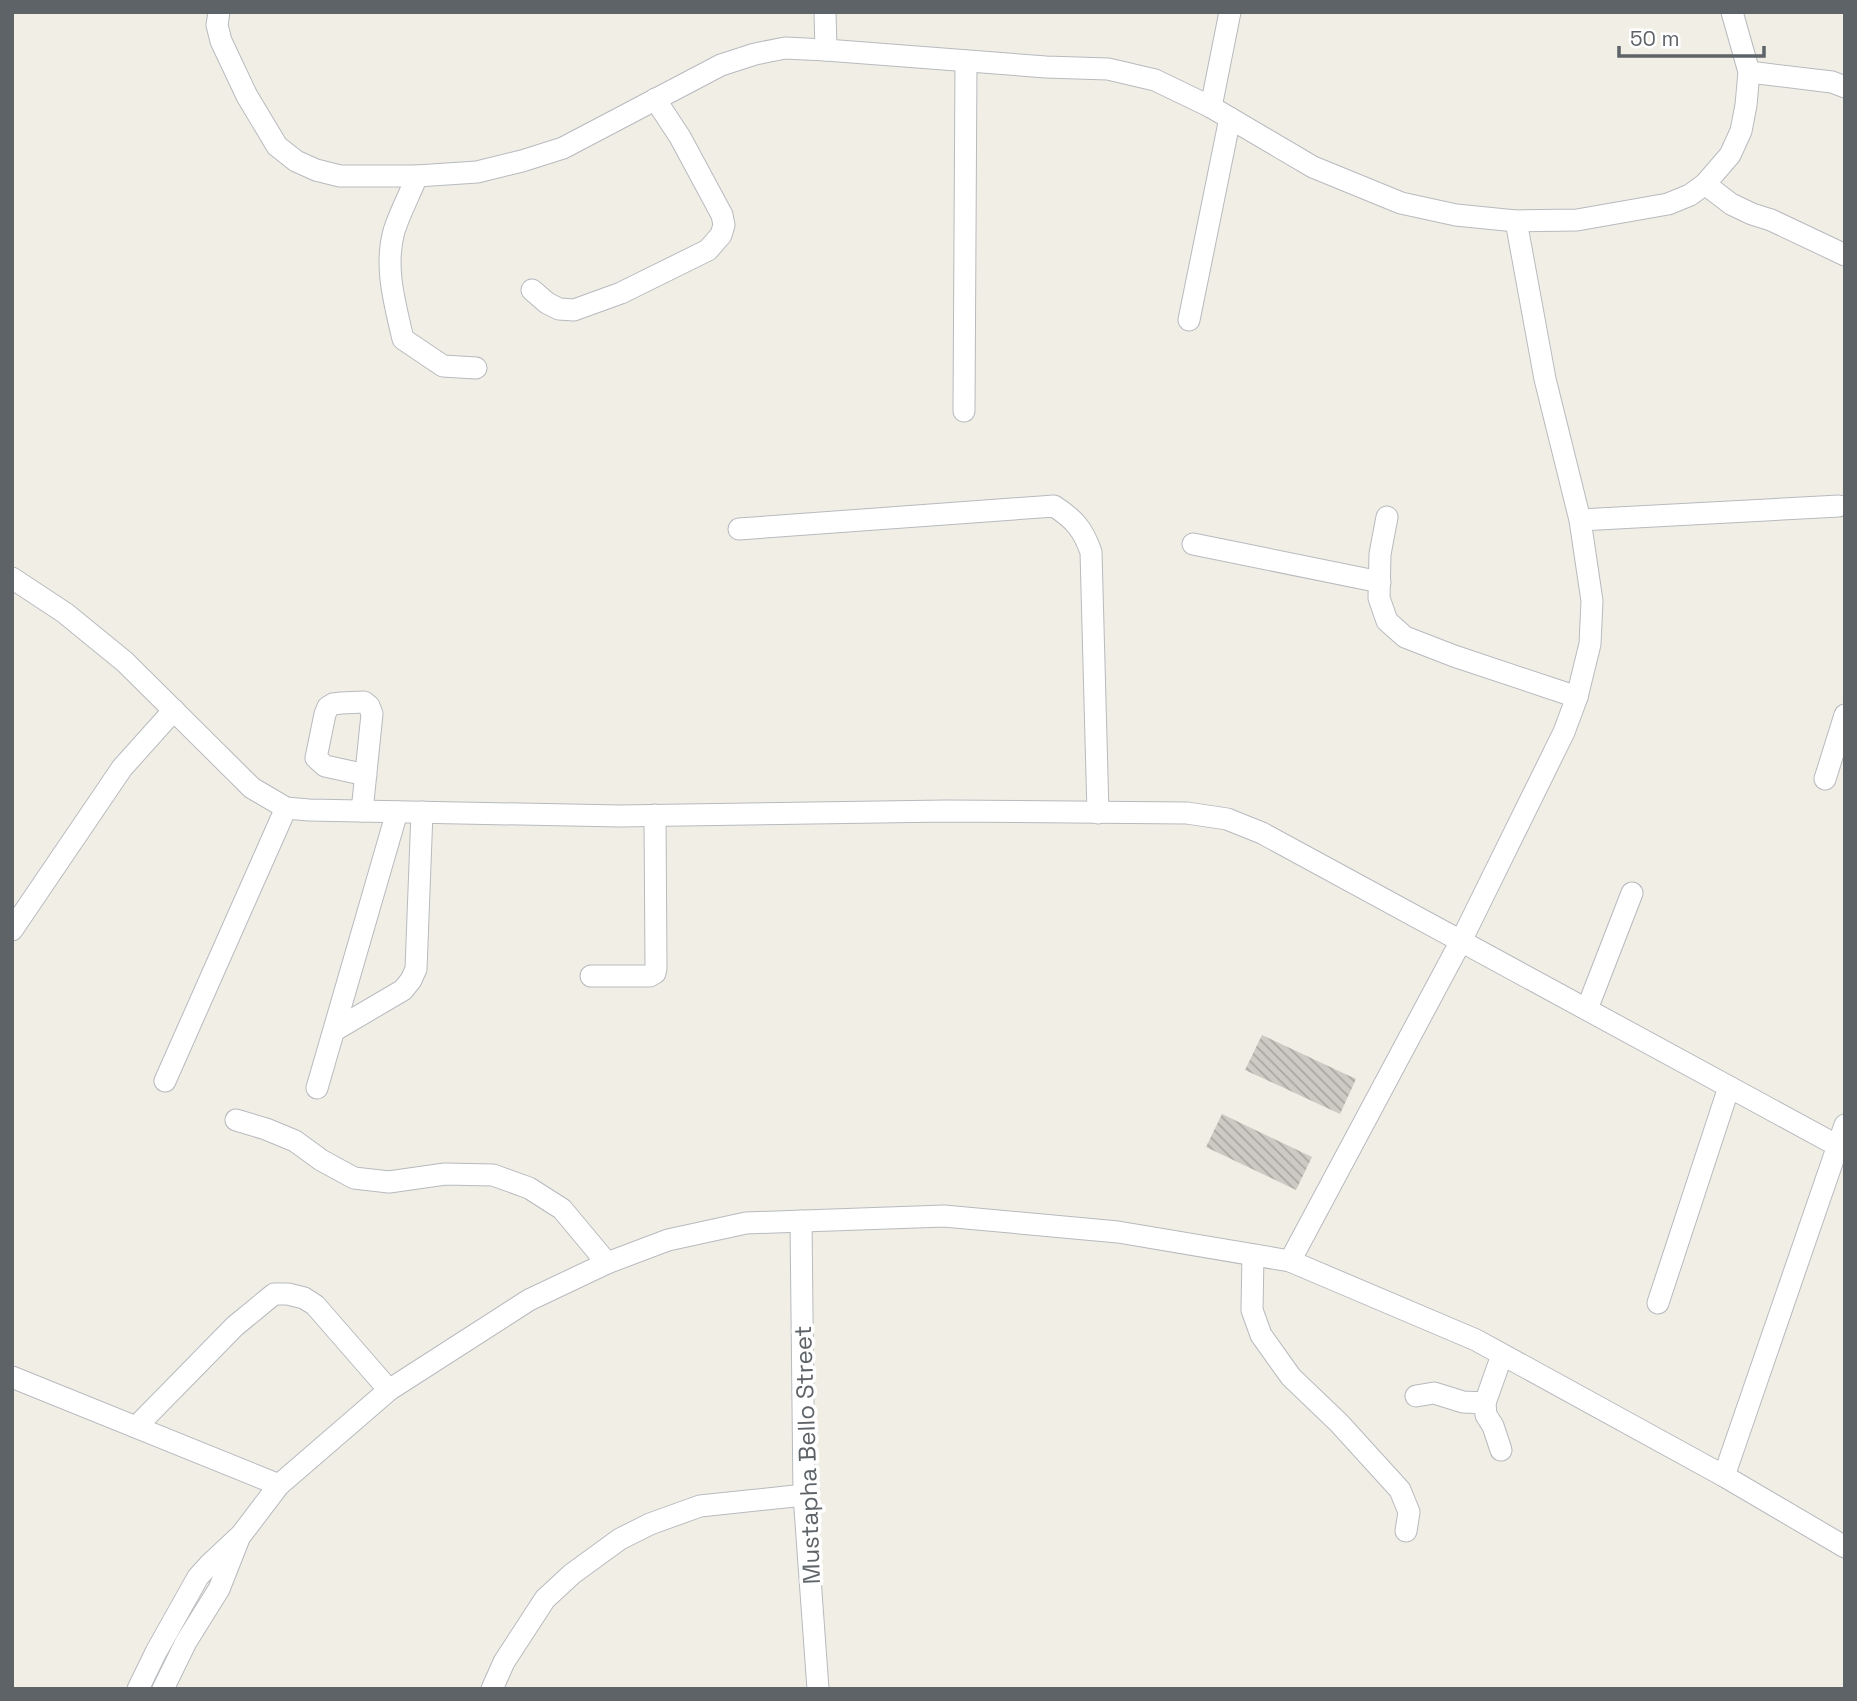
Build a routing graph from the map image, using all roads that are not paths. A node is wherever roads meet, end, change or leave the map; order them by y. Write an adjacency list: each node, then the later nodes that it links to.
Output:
1 (219, 12): 12 (street)
2 (825, 12): 5 (street)
3 (1230, 12): 10 (street)
4 (1732, 12): 7 (street)
5 (826, 50): 6 (street); 9 (street)
6 (965, 61): 10 (street); 19 (street)
7 (1749, 72): 8 (street); 13 (street)
8 (1845, 87)
9 (655, 99): 12 (street); 16 (street)
10 (1211, 107): 11 (street)
11 (1230, 118): 14 (street); 17 (street)
12 (417, 176): 18 (street)
13 (1705, 184): 14 (street); 15 (street)
14 (1516, 221): 22 (street)
15 (1845, 255)
16 (532, 290)
17 (1189, 320)
18 (477, 368)
19 (964, 411)
20 (1839, 506): 22 (street)
21 (1387, 517): 26 (street)
22 (1580, 520): 27 (street)
23 (739, 529): 36 (street)
24 (1193, 544): 26 (street)
25 (12, 578): 28 (street)
26 (1380, 582): 27 (street)
27 (1577, 697): 42 (street)
28 (174, 710): 32 (street); 41 (street)
29 (1845, 715): 31 (street)
30 (366, 775): 33 (street)
31 (1825, 779)
32 (286, 808): 33 (street); 46 (street)
33 (362, 811): 34 (street)
34 (397, 812): 35 (street); 38 (street)
35 (422, 812): 37 (street); 39 (street)
36 (1098, 813): 37 (street); 42 (street)
37 (655, 816): 43 (street)
38 (381, 868): 39 (street); 45 (street)
39 (419, 869): 45 (street)
40 (1632, 893): 44 (street)
41 (12, 930)
42 (1461, 941): 44 (street); 54 (street)
43 (591, 976)
44 (1587, 1009): 47 (street)
45 (335, 1030): 48 (street)
46 (165, 1081)
47 (1729, 1087): 51 (street); 56 (street)
48 (317, 1088)
49 (236, 1120): 55 (street)
50 (1845, 1125): 51 (street)
51 (1841, 1147): 64 (street)
52 (801, 1221): 53 (street); 55 (street); 66 (street, Mustapha Bello Street)
53 (1254, 1255): 54 (street); 67 (street)
54 (1290, 1261): 57 (street)
55 (607, 1263): 59 (street)
56 (1658, 1303)
57 (1502, 1355): 61 (street); 64 (street)
58 (12, 1377): 62 (street)
59 (388, 1390): 62 (street); 65 (street)
60 (1416, 1396): 61 (street)
61 (1485, 1403): 63 (street)
62 (136, 1427): 65 (street)
63 (1501, 1450)
64 (1724, 1476): 69 (street)
65 (279, 1485): 68 (street)
66 (804, 1495): 72 (street); 73 (street, Mustapha Bello Street)
67 (1406, 1531)
68 (241, 1535): 70 (street); 71 (street)
69 (1845, 1547)
70 (138, 1689)
71 (163, 1689)
72 (492, 1689)
73 (818, 1689)

